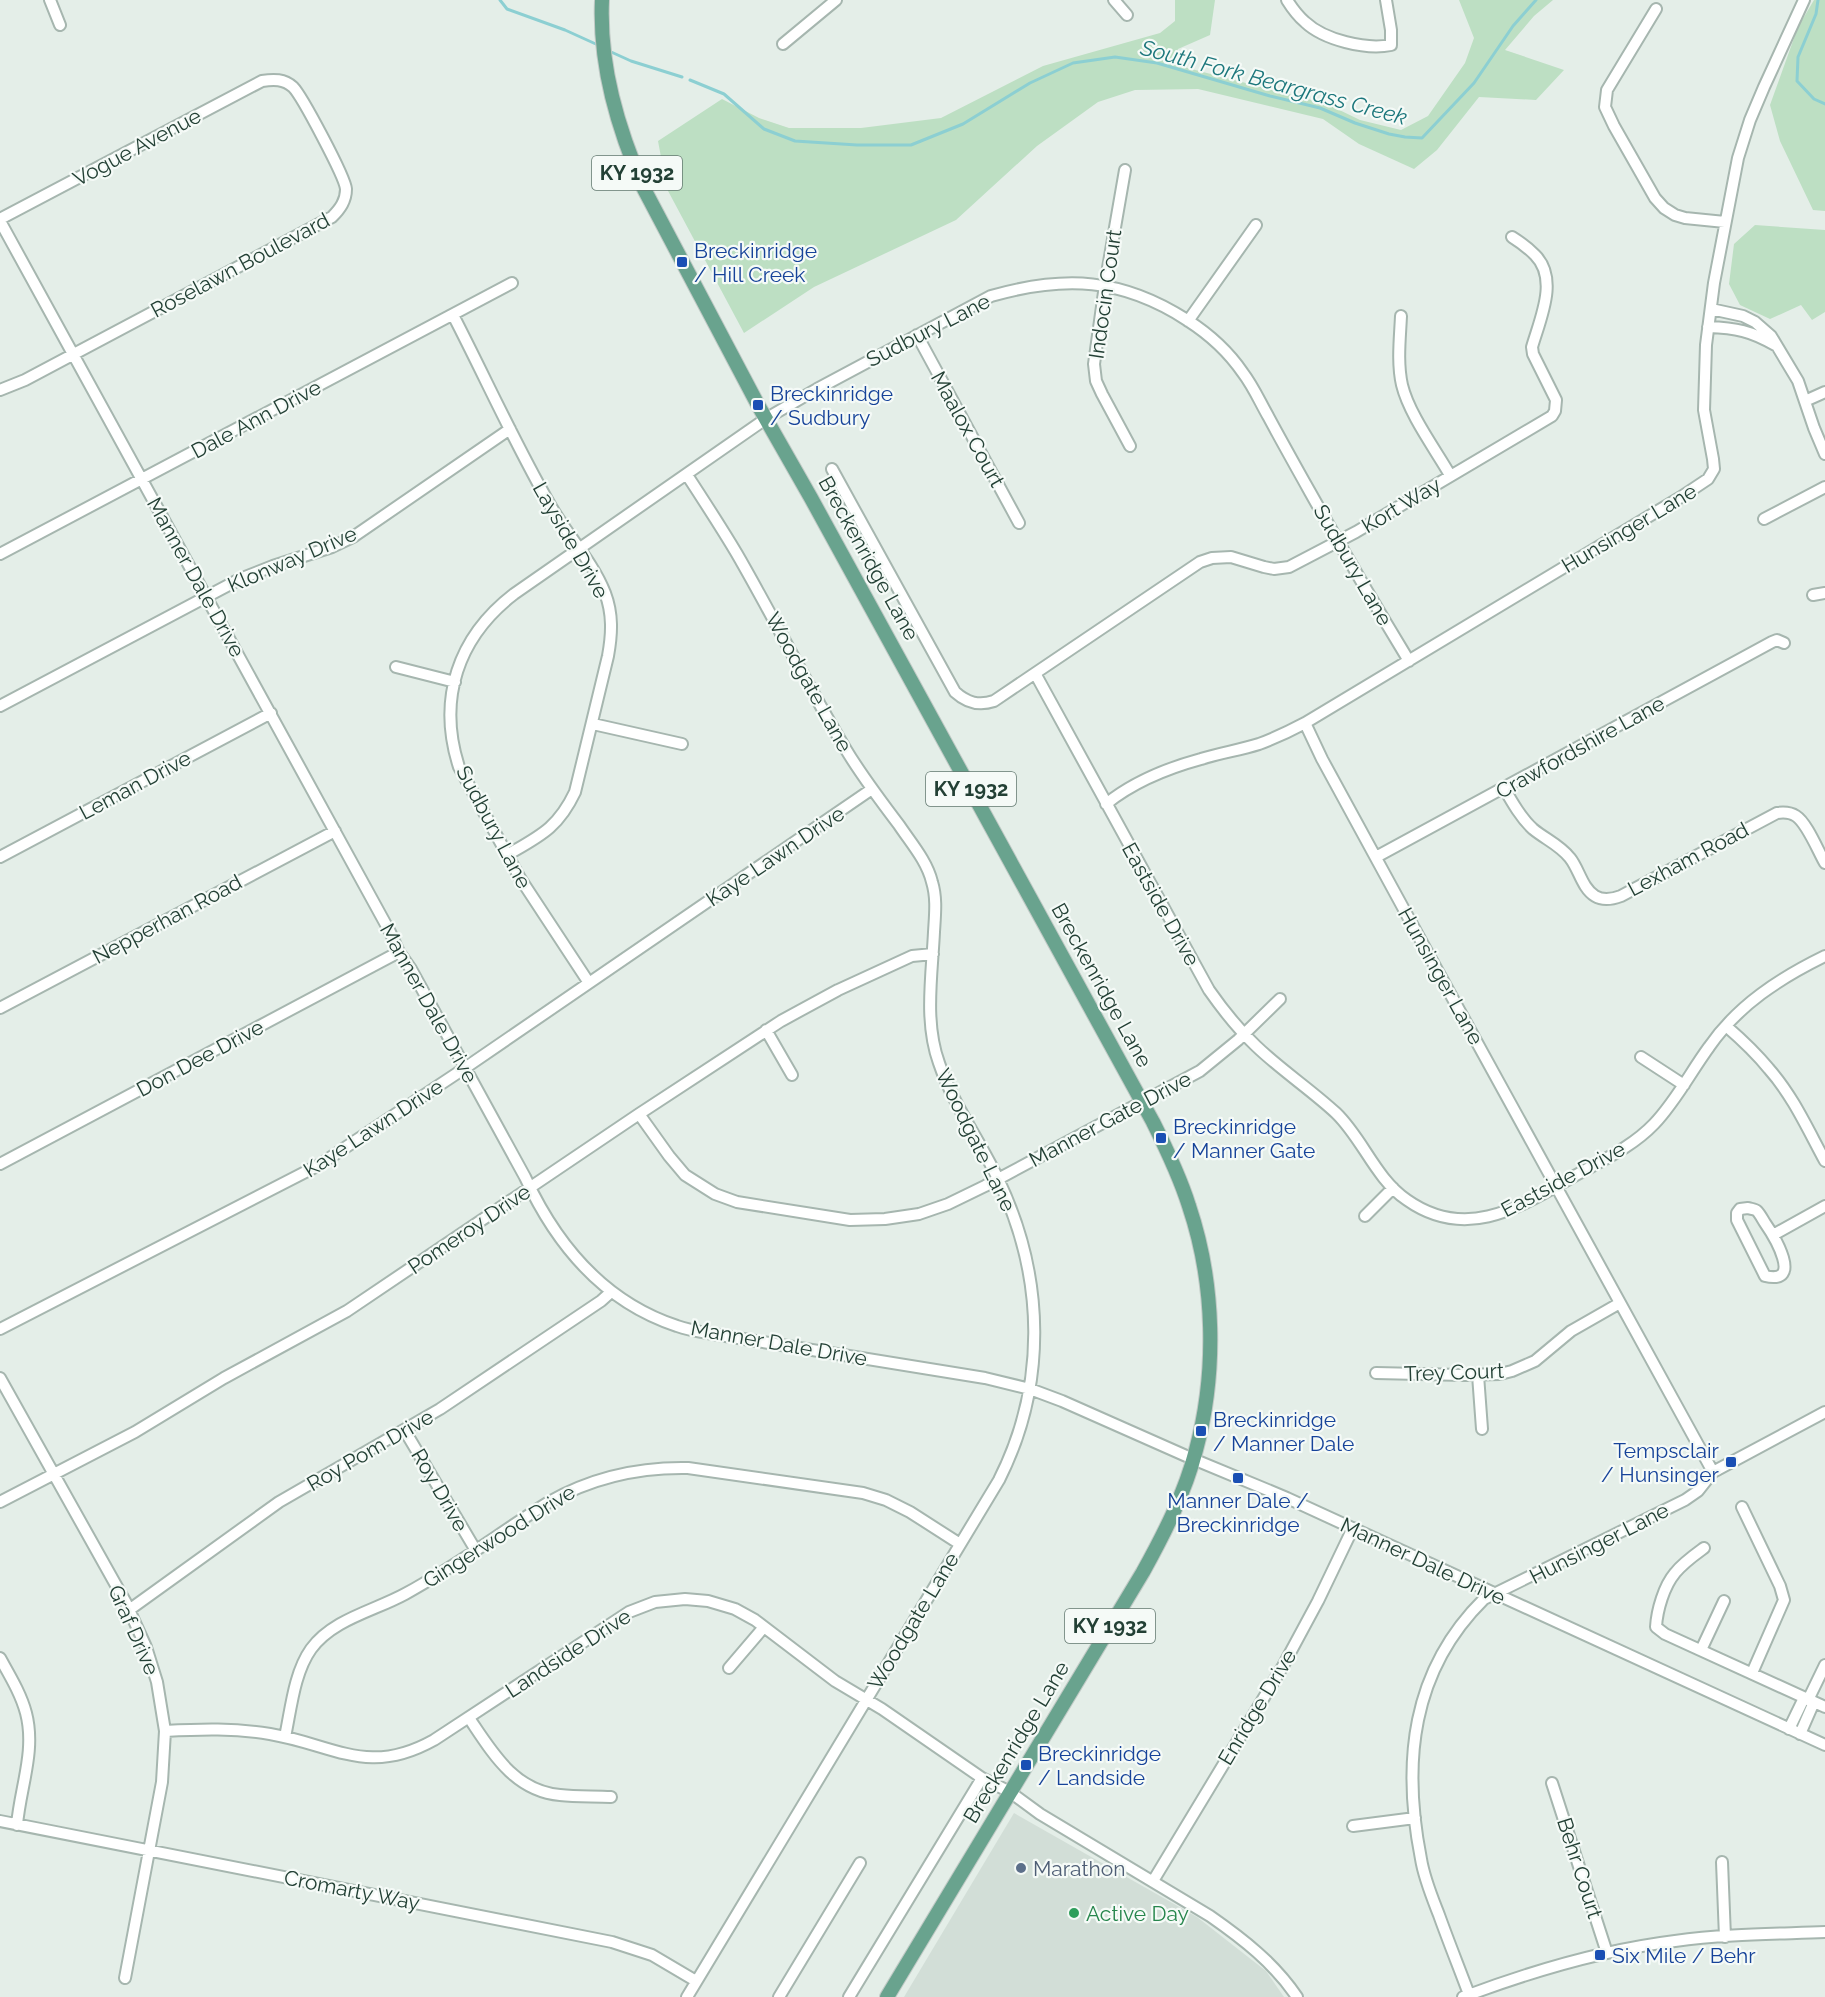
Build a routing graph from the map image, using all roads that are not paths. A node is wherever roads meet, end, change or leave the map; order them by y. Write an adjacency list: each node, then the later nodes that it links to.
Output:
1 (50, 0): 10 (street)
2 (602, 0): 31 (main road, Breckenridge Lane / KY 1932)
3 (836, 0): 11 (street)
4 (1114, 0): 9 (street)
5 (1287, 0): 6 (street)
6 (1386, 0)
7 (1804, 0): 15 (street, Hunsinger Lane)
8 (1656, 9): 15 (street)
9 (1127, 15)
10 (60, 25)
11 (783, 44)
12 (275, 80): 14 (street, Vogue Avenue); 27 (street, Roselawn Boulevard)
13 (1125, 170): 19 (street, Indocin Court)
14 (0, 220): 27 (street, Manner Dale Drive)
15 (1725, 222): 20 (street, Hunsinger Lane)
16 (1256, 225): 23 (street)
17 (1512, 237): 37 (street, Kort Way)
18 (512, 284): 21 (street, Dale Ann Drive)
19 (1105, 285): 23 (street, Sudbury Lane); 25 (street, Sudbury Lane); 33 (street, Indocin Court)
20 (1711, 309): 24 (street, Hunsinger Lane); 26 (street)
21 (453, 315): 32 (street, Layside Drive); 38 (street, Dale Ann Drive)
22 (1401, 316): 37 (street)
23 (1188, 321): 42 (street, Sudbury Lane)
24 (1708, 327): 26 (street); 49 (street, Hunsinger Lane)
25 (917, 335): 31 (street, Sudbury Lane); 41 (street, Maalox Court)
26 (1776, 345): 30 (street)
27 (73, 354): 28 (street, Roselawn Boulevard); 38 (street, Manner Dale Drive)
28 (0, 390)
29 (1825, 392): 30 (street)
30 (1805, 402): 34 (street)
31 (767, 418): 36 (street, Sudbury Lane); 79 (main road, Breckenridge Lane / KY 1932)
32 (510, 429): 43 (street, Layside Drive); 47 (street, Klonway Drive)
33 (1130, 446)
34 (1825, 454)
35 (832, 469): 51 (street, Kort Way)
36 (687, 475): 43 (street, Sudbury Lane); 59 (street, Woodgate Lane)
37 (1450, 475): 42 (street, Kort Way)
38 (142, 479): 44 (street, Dale Ann Drive); 47 (street, Manner Dale Drive)
39 (1825, 487): 40 (street)
40 (1764, 519)
41 (1019, 522)
42 (1339, 542): 49 (street, Sudbury Lane); 51 (street, Kort Way)
43 (579, 549): 52 (street, Sudbury Lane); 56 (street, Layside Drive)
44 (0, 554)
45 (1825, 593): 46 (street)
46 (1813, 595)
47 (207, 596): 53 (street, Klonway Drive); 54 (street, Manner Dale Drive)
48 (1784, 643): 58 (street, Crawfordshire Lane)
49 (1409, 661): 55 (street, Hunsinger Lane)
50 (396, 667): 52 (street)
51 (1036, 675): 60 (street, Eastside Drive)
52 (455, 682): 62 (street, Sudbury Lane)
53 (0, 706)
54 (271, 713): 61 (street, Manner Dale Drive); 63 (street, Leman Drive)
55 (1305, 723): 60 (street); 64 (street, Hunsinger Lane)
56 (593, 724): 57 (street); 62 (street, Layside Drive)
57 (681, 744)
58 (1504, 788): 64 (street, Crawfordshire Lane); 65 (street, Lexham Road)
59 (872, 789): 67 (street, Woodgate Lane); 69 (street, Kaye Lawn Drive)
60 (1106, 804): 74 (street, Eastside Drive)
61 (335, 831): 66 (street, Manner Dale Drive); 71 (street, Nepperhan Road)
62 (507, 855): 69 (street, Sudbury Lane)
63 (0, 857)
64 (1376, 857): 84 (street, Hunsinger Lane)
65 (1825, 863)
66 (399, 952): 76 (street, Manner Dale Drive); 82 (street, Don Dee Drive)
67 (933, 954): 73 (street, Pomeroy Drive); 83 (street, Woodgate Lane)
68 (1825, 956): 72 (street, Eastside Drive)
69 (589, 983): 76 (street, Kaye Lawn Drive)
70 (1280, 999): 74 (street, Manner Gate Drive)
71 (0, 1008)
72 (1726, 1026): 78 (street, Eastside Drive); 81 (street)
73 (766, 1030): 77 (street); 80 (street, Pomeroy Drive)
74 (1244, 1034): 79 (street, Manner Gate Drive); 86 (street, Eastside Drive)
75 (1641, 1057): 78 (street)
76 (465, 1068): 85 (street, Manner Dale Drive); 92 (street, Kaye Lawn Drive)
77 (792, 1075)
78 (1684, 1085): 84 (street, Eastside Drive)
79 (1142, 1102): 83 (street, Manner Gate Drive); 100 (main road, Breckenridge Lane / KY 1932)
80 (639, 1114): 83 (street, Manner Gate Drive); 85 (street, Pomeroy Drive)
81 (1825, 1161)
82 (0, 1164)
83 (998, 1179): 96 (street, Woodgate Lane)
84 (1557, 1186): 86 (street, Eastside Drive); 91 (street, Hunsinger Lane)
85 (530, 1188): 90 (street, Manner Dale Drive); 102 (street, Pomeroy Drive)
86 (1393, 1188): 88 (street)
87 (1825, 1206): 89 (street)
88 (1365, 1216)
89 (1773, 1235): 89 (street)
90 (611, 1292): 96 (street, Manner Dale Drive); 99 (street, Roy Pom Drive)
91 (1620, 1303): 94 (street, Trey Court); 101 (street, Hunsinger Lane)
92 (0, 1329)
93 (1376, 1373): 94 (street, Trey Court)
94 (1478, 1375): 98 (street)
95 (0, 1378): 102 (street, Graf Drive)
96 (1030, 1389): 100 (street, Manner Dale Drive); 106 (street, Woodgate Lane)
97 (1825, 1412): 101 (street)
98 (1482, 1429)
99 (405, 1431): 108 (street, Roy Drive); 111 (street, Roy Pom Drive)
100 (1193, 1459): 105 (street, Manner Dale Drive); 128 (main road, Breckenridge Lane / KY 1932)
101 (1713, 1473): 109 (street, Hunsinger Lane)
102 (54, 1475): 103 (street, Pomeroy Drive); 111 (street, Graf Drive)
103 (0, 1502)
104 (1742, 1507): 117 (street)
105 (1353, 1528): 109 (street, Manner Dale Drive); 137 (street, Enridge Drive)
106 (960, 1544): 108 (street, Gingerwood Drive); 118 (street, Woodgate Lane)
107 (1704, 1548): 113 (street)
108 (475, 1549): 124 (street, Gingerwood Drive)
109 (1495, 1594): 123 (street, Manner Dale Drive); 130 (street, Hunsinger Lane)
110 (1724, 1601): 113 (street)
111 (129, 1610): 122 (street, Graf Drive)
112 (764, 1626): 116 (street); 118 (street, Landside Drive); 121 (street, Landside Drive)
113 (1701, 1650): 117 (street)
114 (0, 1658): 132 (street)
115 (1825, 1665): 119 (street)
116 (729, 1668)
117 (1752, 1673): 119 (street)
118 (866, 1700): 126 (street, Landside Drive); 142 (street, Woodgate Lane)
119 (1809, 1700): 120 (street); 123 (street)
120 (1825, 1707)
121 (469, 1718): 124 (street, Landside Drive); 129 (street)
122 (165, 1731): 124 (street, Landside Drive); 134 (street, Graf Drive)
123 (1795, 1731): 125 (street, Manner Dale Drive)
124 (285, 1737)
125 (1825, 1745)
126 (982, 1778): 128 (street, Landside Drive); 146 (street)
127 (1552, 1783): 140 (street, Behr Court)
128 (1010, 1792): 137 (street, Landside Drive); 147 (main road, Breckenridge Lane / KY 1932)
129 (611, 1797)
130 (1415, 1818): 133 (street); 143 (street, Hunsinger Lane)
131 (0, 1821): 132 (street, Cromarty Way)
132 (17, 1825): 134 (street, Cromarty Way)
133 (1353, 1826)
134 (150, 1850): 141 (street, Graf Drive); 142 (street, Cromarty Way)
135 (1722, 1862): 139 (street)
136 (860, 1863): 145 (street)
137 (1153, 1881): 148 (street, Landside Drive)
138 (1825, 1932): 139 (street)
139 (1725, 1937): 140 (street)
140 (1607, 1953): 143 (street)
141 (125, 1978)
142 (696, 1981): 144 (street, Woodgate Lane)
143 (1467, 1996)
144 (687, 1997)
145 (779, 1997)
146 (849, 1997)
147 (887, 1997)
148 (1297, 1997)

